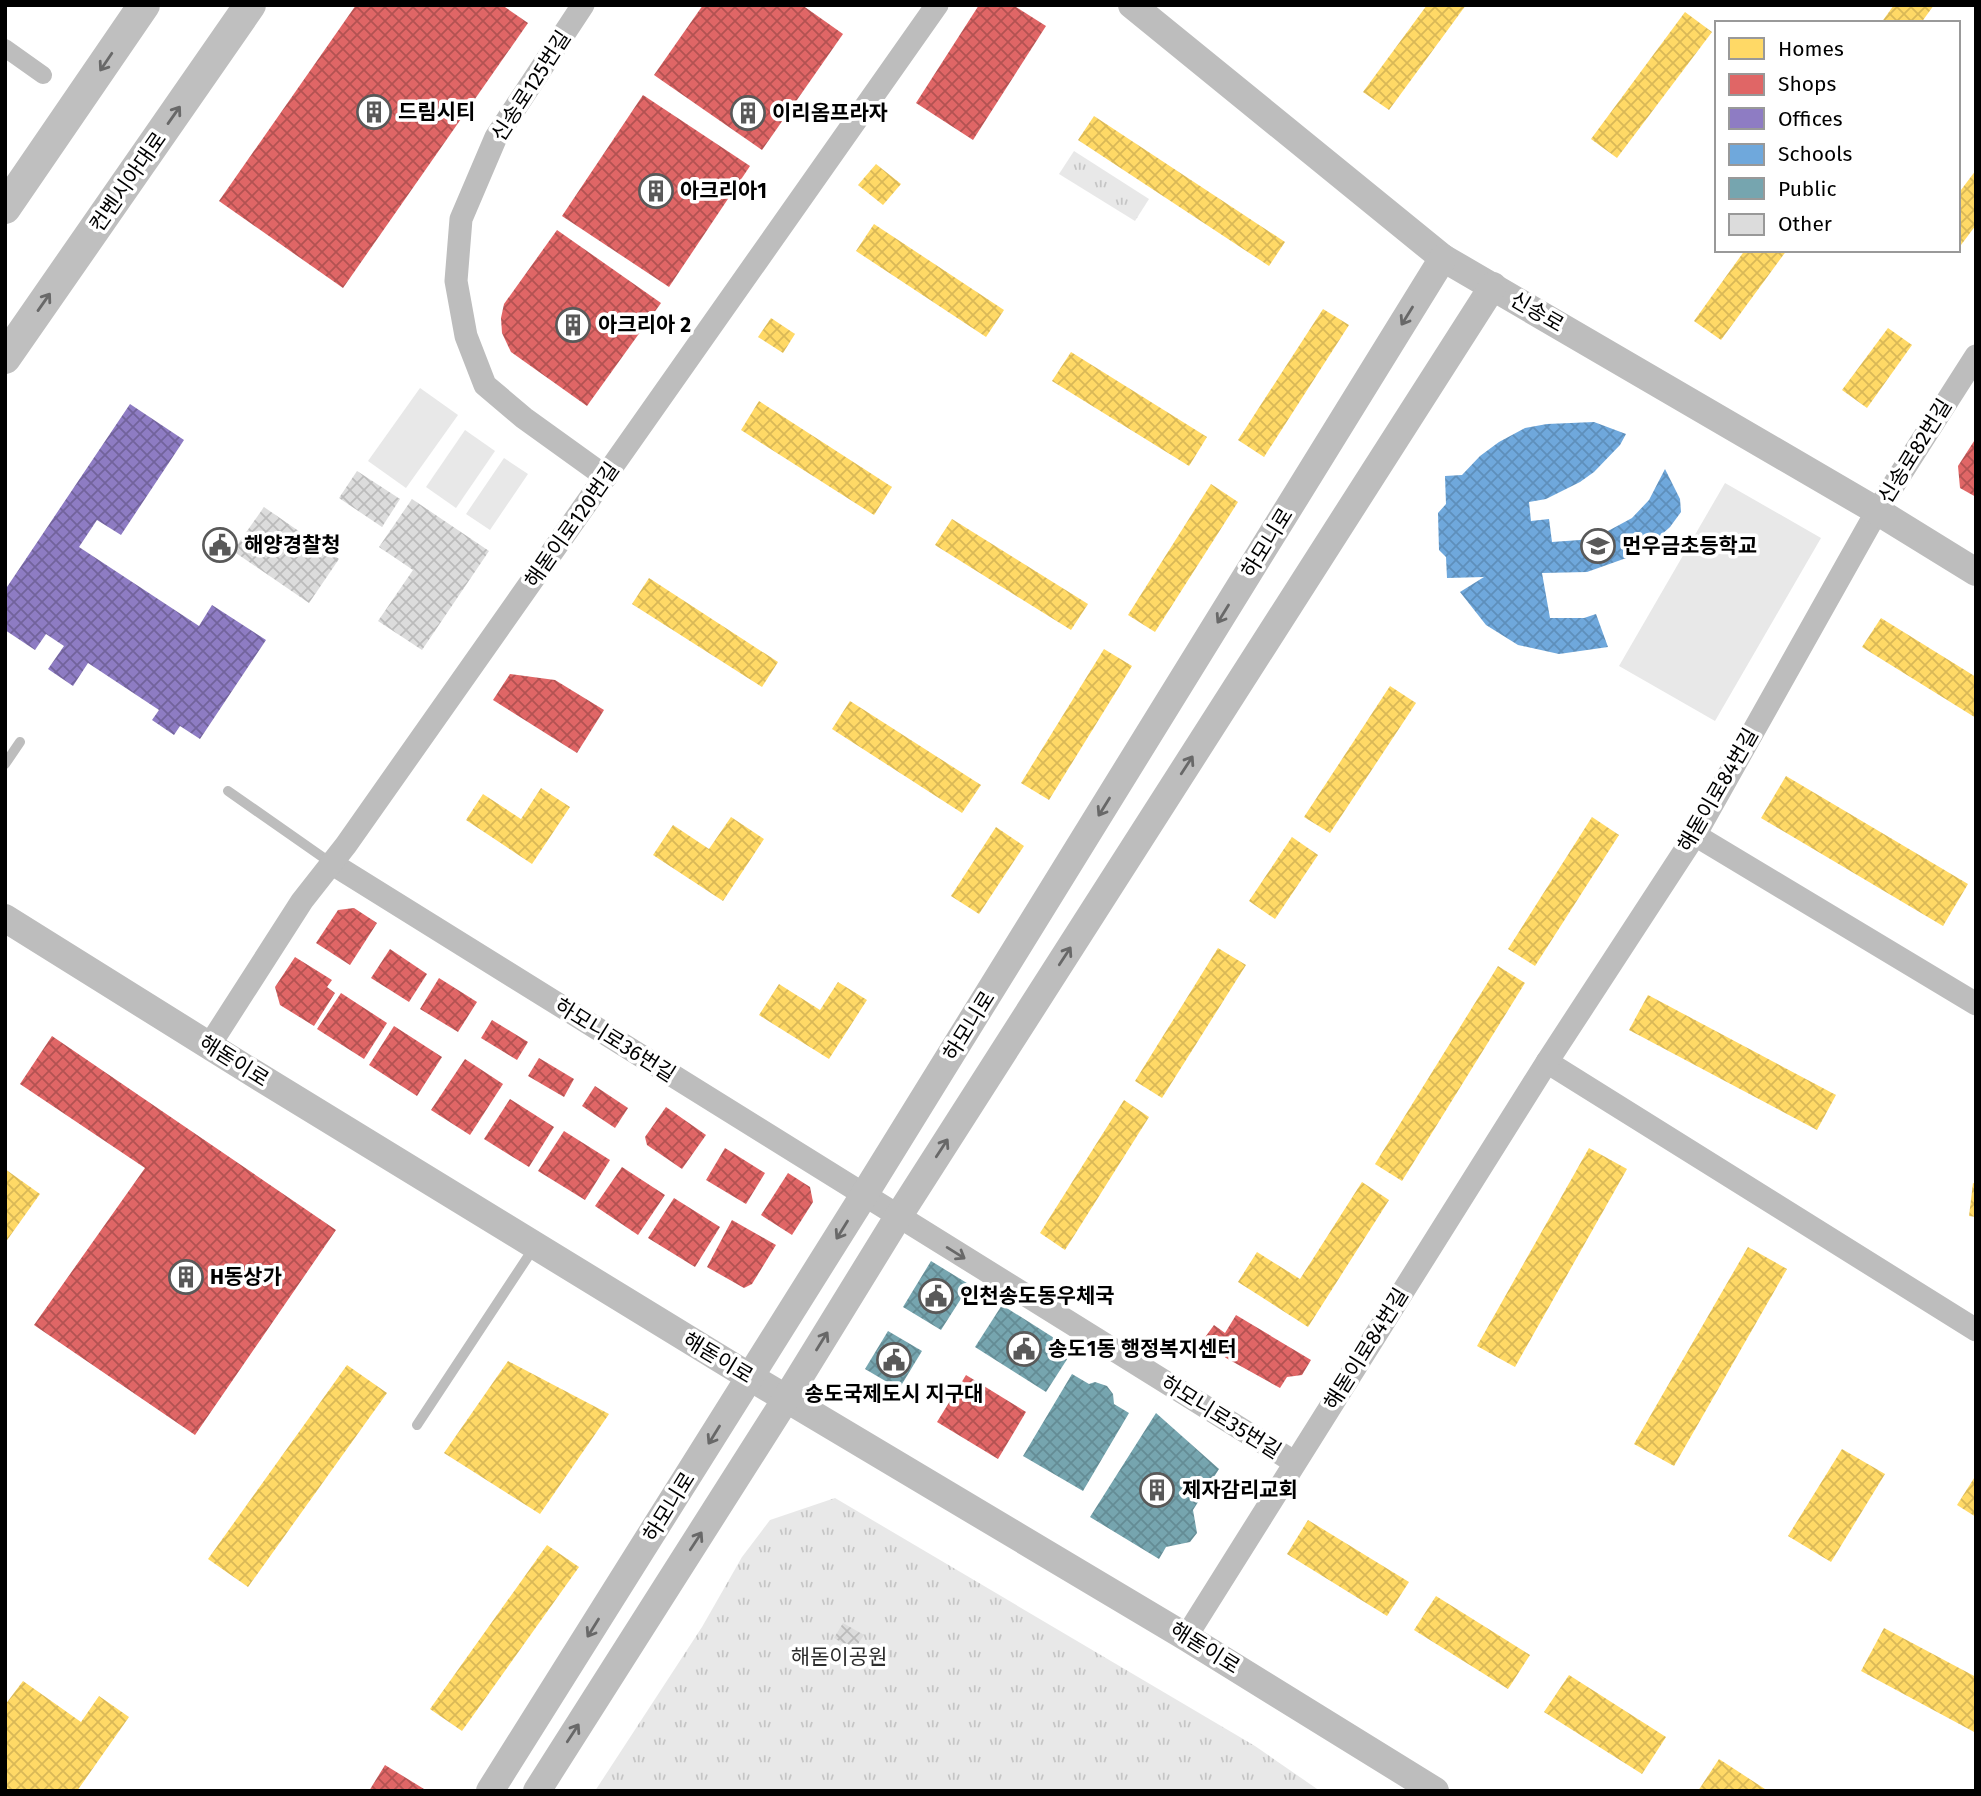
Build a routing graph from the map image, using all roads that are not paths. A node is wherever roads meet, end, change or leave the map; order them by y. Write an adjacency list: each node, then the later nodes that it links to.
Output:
1 (144, 5): 8 (main road, one-way to 8)
2 (250, 5): 12 (main road, 컨벤시아대로, one-way to 2)
3 (583, 5): 13 (street, 신송로125번길)
4 (937, 5): 13 (street, 해돋이로120번길)
5 (1132, 5): 9 (street, 신송로)
6 (5, 48): 7 (street)
7 (43, 75)
8 (5, 208)
9 (1443, 258): 10 (street, 신송로); 25 (street, 하모니로, one-way to 25)
10 (1493, 286): 14 (street, 신송로); 26 (street, 하모니로, one-way to 10)
11 (1976, 356): 14 (street, 신송로82번길)
12 (5, 358)
13 (606, 477): 20 (street, 해돋이로120번길)
14 (1877, 511): 15 (street, 신송로); 19 (street, 해돋이로84번길)
15 (1976, 572)
16 (20, 742): 17 (lane)
17 (5, 764)
18 (228, 791): 20 (lane)
19 (1695, 835): 22 (street); 24 (street, 해돋이로84번길)
20 (331, 863): 23 (street, 해돋이로120번길); 25 (street, 하모니로36번길)
21 (5, 918): 23 (street, 해돋이로)
22 (1976, 1004)
23 (209, 1046): 27 (street, 해돋이로)
24 (1547, 1062): 28 (street); 32 (street, 해돋이로84번길)
25 (864, 1195): 26 (street, 하모니로36번길); 29 (street, 하모니로, one-way to 29)
26 (898, 1217): 30 (street, 하모니로, one-way to 26); 32 (street, 하모니로35번길, one-way to 32)
27 (535, 1246): 29 (street, 해돋이로); 31 (lane)
28 (1976, 1330)
29 (750, 1377): 30 (street, 해돋이로); 34 (street, 하모니로, one-way to 34)
30 (786, 1399): 33 (street, 해돋이로); 35 (street, 하모니로, one-way to 30)
31 (417, 1425)
32 (1294, 1462): 33 (street, 해돋이로84번길)
33 (1186, 1637): 36 (street, 해돋이로)
34 (490, 1791)
35 (537, 1791)
36 (1434, 1791)

